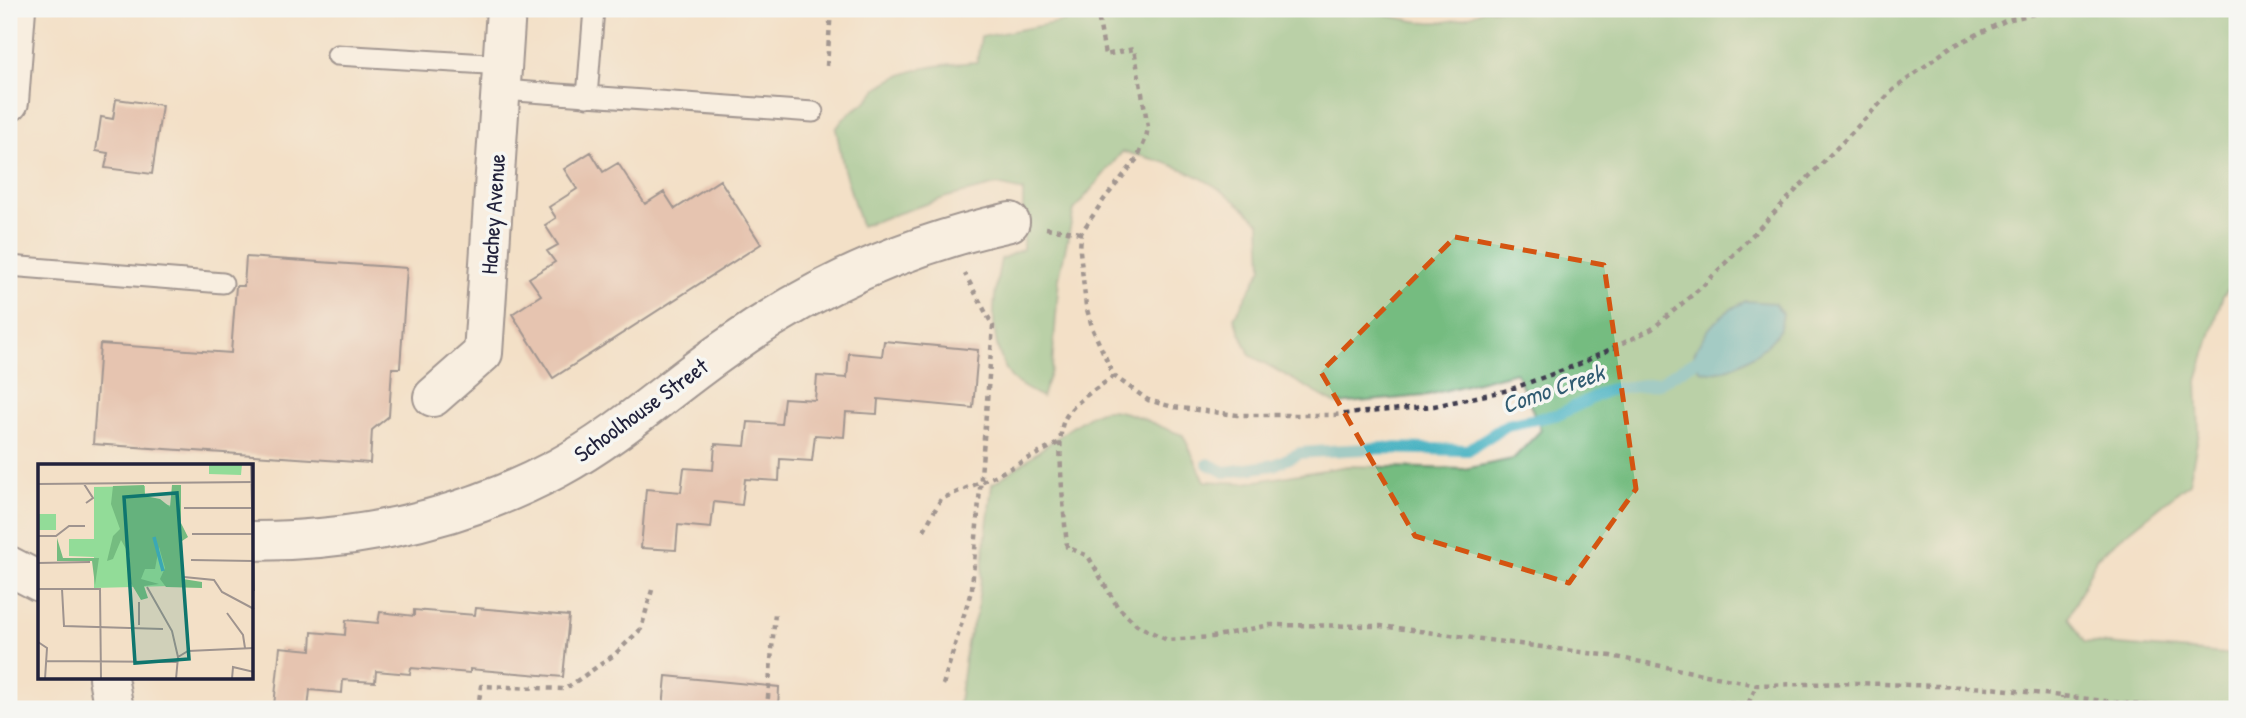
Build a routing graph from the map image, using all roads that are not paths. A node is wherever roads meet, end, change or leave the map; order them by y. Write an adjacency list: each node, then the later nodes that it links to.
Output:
1 (16, 9): 7 (street)
2 (506, 9): 5 (street, Hachey Avenue)
3 (594, 9): 6 (lane)
4 (337, 55): 5 (lane)
5 (503, 78): 6 (lane); 12 (street, Hachey Avenue)
6 (587, 97): 8 (lane)
7 (9, 102)
8 (813, 112)
9 (1010, 222): 13 (street, Schoolhouse Street)
10 (9, 267): 11 (lane)
11 (223, 283)
12 (433, 397)
13 (254, 541)
14 (9, 566): 15 (street)
15 (38, 581)
16 (108, 680): 17 (street)
17 (114, 709)

